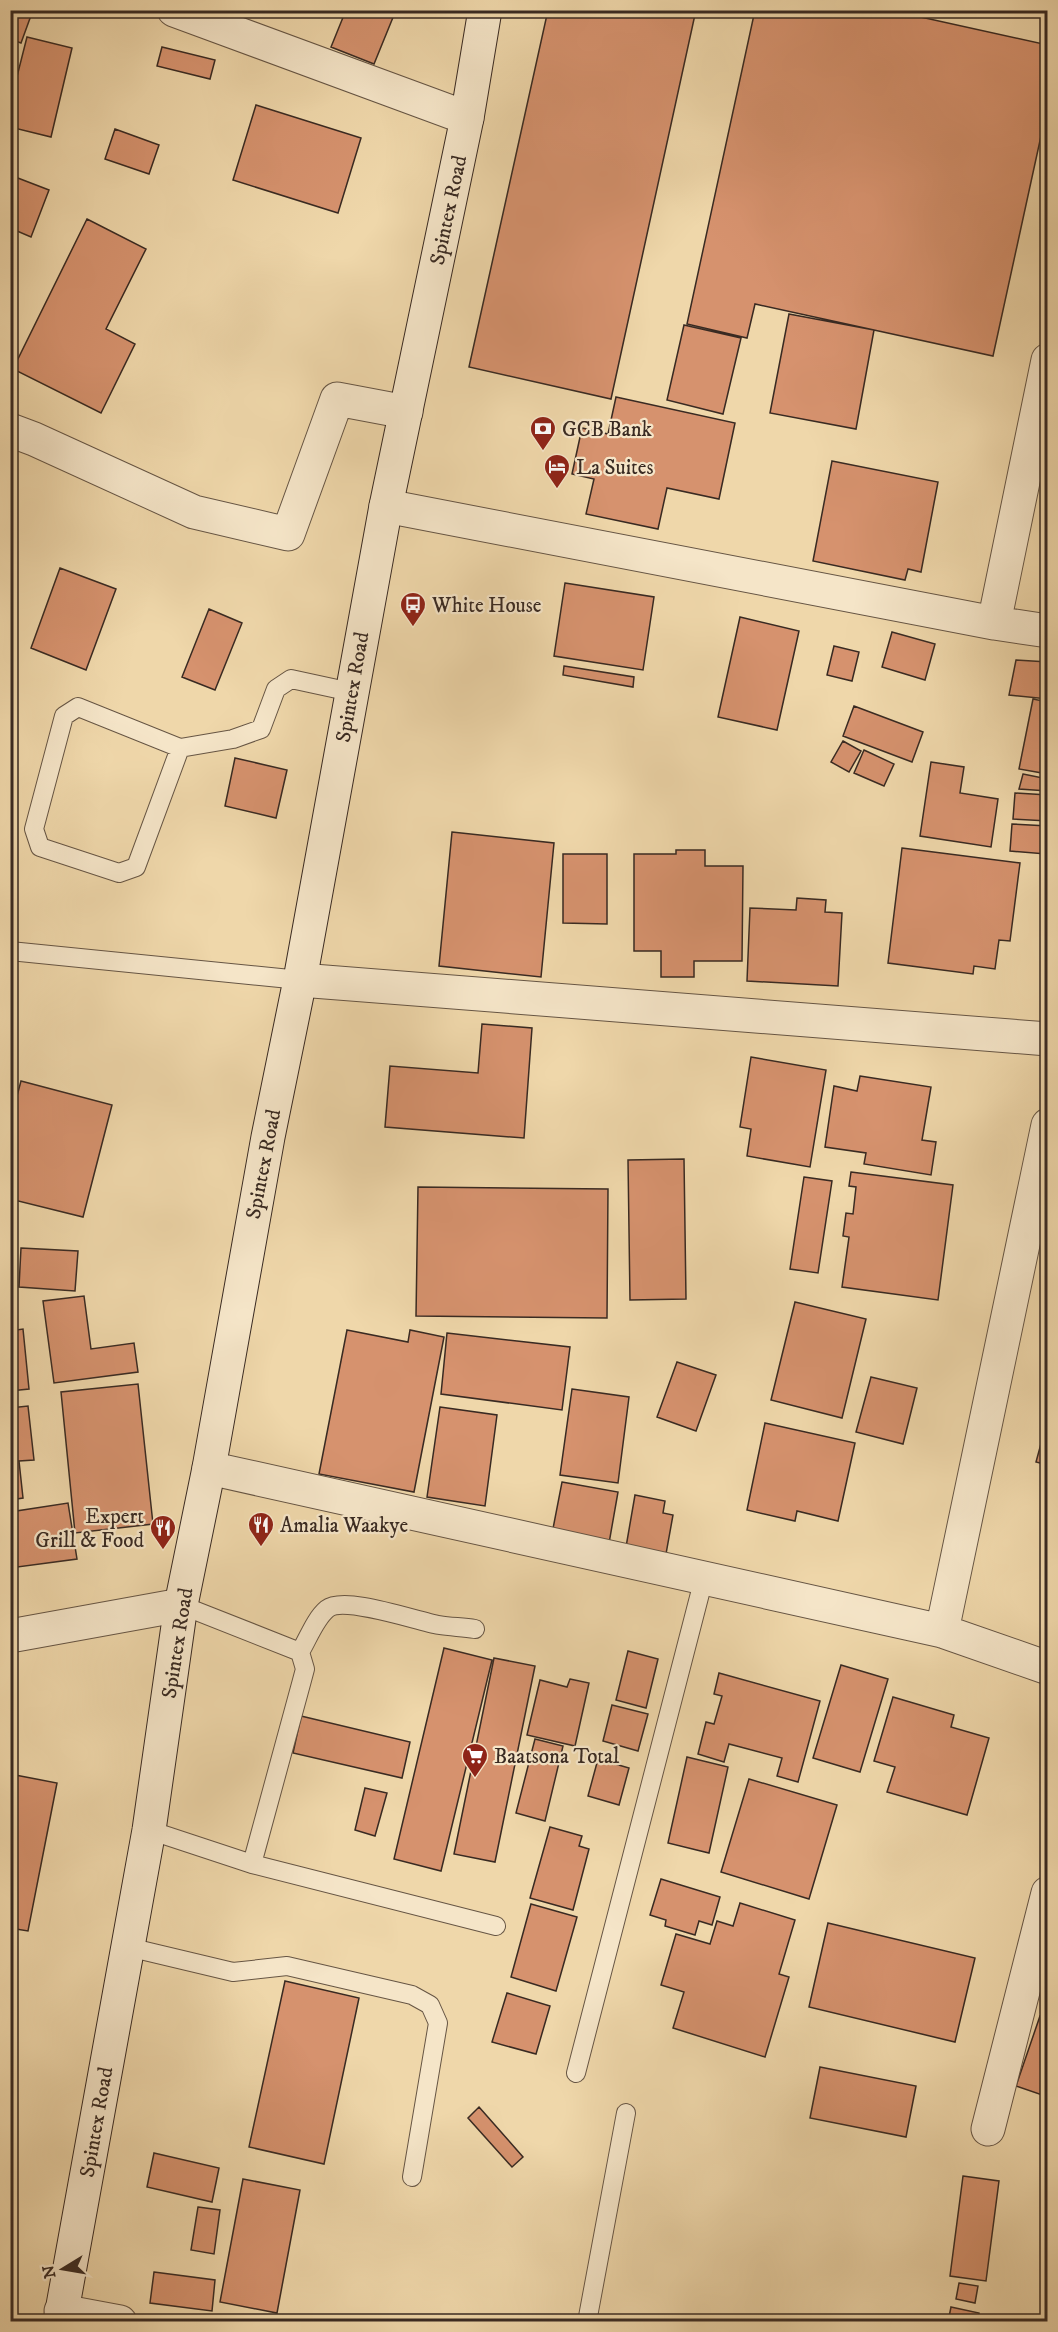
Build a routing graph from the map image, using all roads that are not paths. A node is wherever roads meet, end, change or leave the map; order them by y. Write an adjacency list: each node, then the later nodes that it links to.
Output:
1 (174, 10): 3 (street)
2 (485, 10): 3 (street, Spintex Road)
3 (467, 118): 5 (street, Spintex Road)
4 (1047, 360): 8 (street)
5 (406, 412): 6 (street); 7 (street, Spintex Road)
6 (10, 430)
7 (386, 506): 8 (street); 10 (street, Spintex Road)
8 (994, 623): 9 (street)
9 (1047, 631)
10 (351, 692): 11 (lane); 13 (street, Spintex Road)
11 (180, 748): 11 (lane)
12 (10, 951): 13 (lane)
13 (300, 980): 14 (street); 16 (street, Spintex Road)
14 (1047, 1039)
15 (1047, 1125): 20 (street)
16 (209, 1468): 17 (street); 18 (street, Spintex Road)
17 (704, 1578): 20 (street); 29 (lane)
18 (181, 1605): 21 (street); 22 (lane); 24 (street, Spintex Road)
19 (475, 1629): 22 (lane)
20 (942, 1631): 23 (street)
21 (10, 1636)
22 (300, 1652): 25 (lane)
23 (1047, 1668)
24 (149, 1830): 25 (lane); 28 (street, Spintex Road)
25 (252, 1864): 27 (lane)
26 (1047, 1893): 31 (street)
27 (496, 1926)
28 (128, 1947): 32 (lane); 33 (street, Spintex Road)
29 (576, 2073)
30 (626, 2113): 35 (lane)
31 (988, 2129)
32 (412, 2177)
33 (61, 2317): 34 (street)
34 (120, 2322)
35 (587, 2322)

